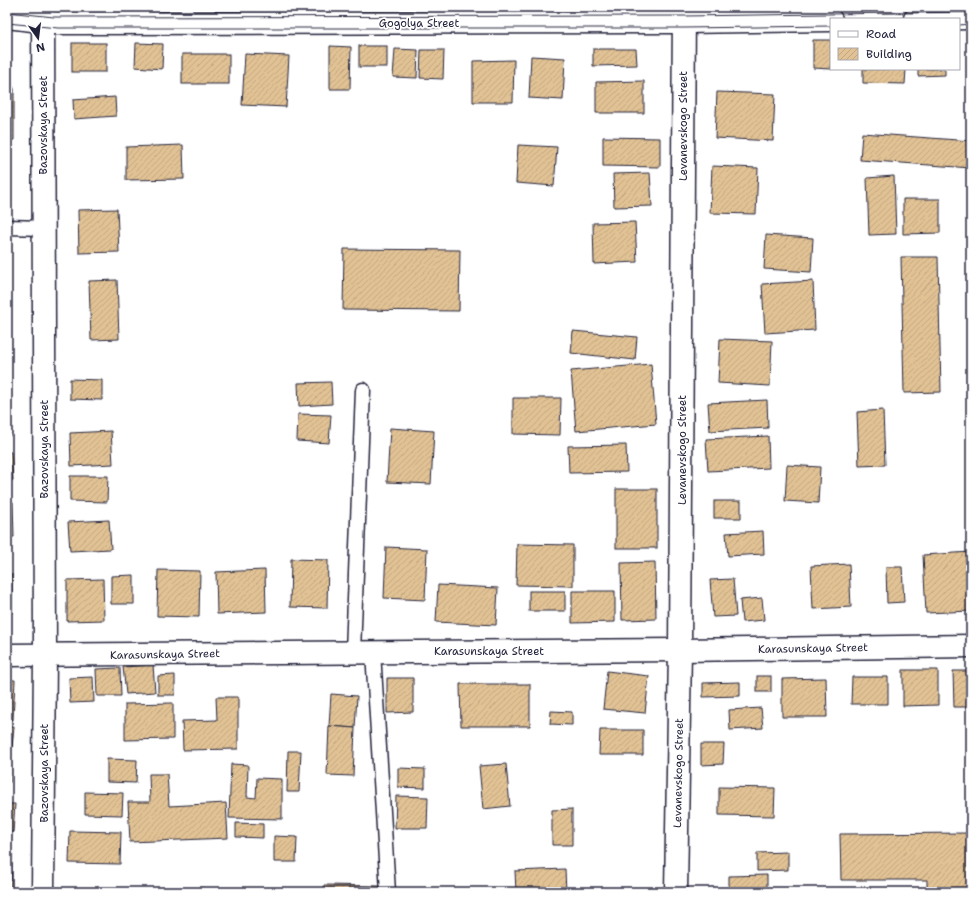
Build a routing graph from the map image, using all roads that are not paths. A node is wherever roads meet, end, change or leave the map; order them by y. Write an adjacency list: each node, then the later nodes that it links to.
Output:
1 (43, 14): 2 (street, Gogolya Street); 3 (street, Gogolya Street); 8 (street, Bazovskaya Street)
2 (684, 15): 6 (street, Gogolya Street); 11 (street, Levanevskogo Street)
3 (7, 17)
4 (960, 18): 5 (street)
5 (971, 18)
6 (830, 20)
7 (7, 227): 8 (lane)
8 (43, 228): 14 (street, Bazovskaya Street)
9 (363, 390): 12 (lane)
10 (971, 646): 11 (street, Karasunskaya Street)
11 (680, 650): 12 (street, Karasunskaya Street); 17 (street, Levanevskogo Street)
12 (363, 652): 14 (street, Karasunskaya Street); 16 (lane)
13 (7, 655): 14 (street, Karasunskaya Street)
14 (45, 656): 15 (street, Bazovskaya Street)
15 (44, 892)
16 (388, 892)
17 (676, 892)

